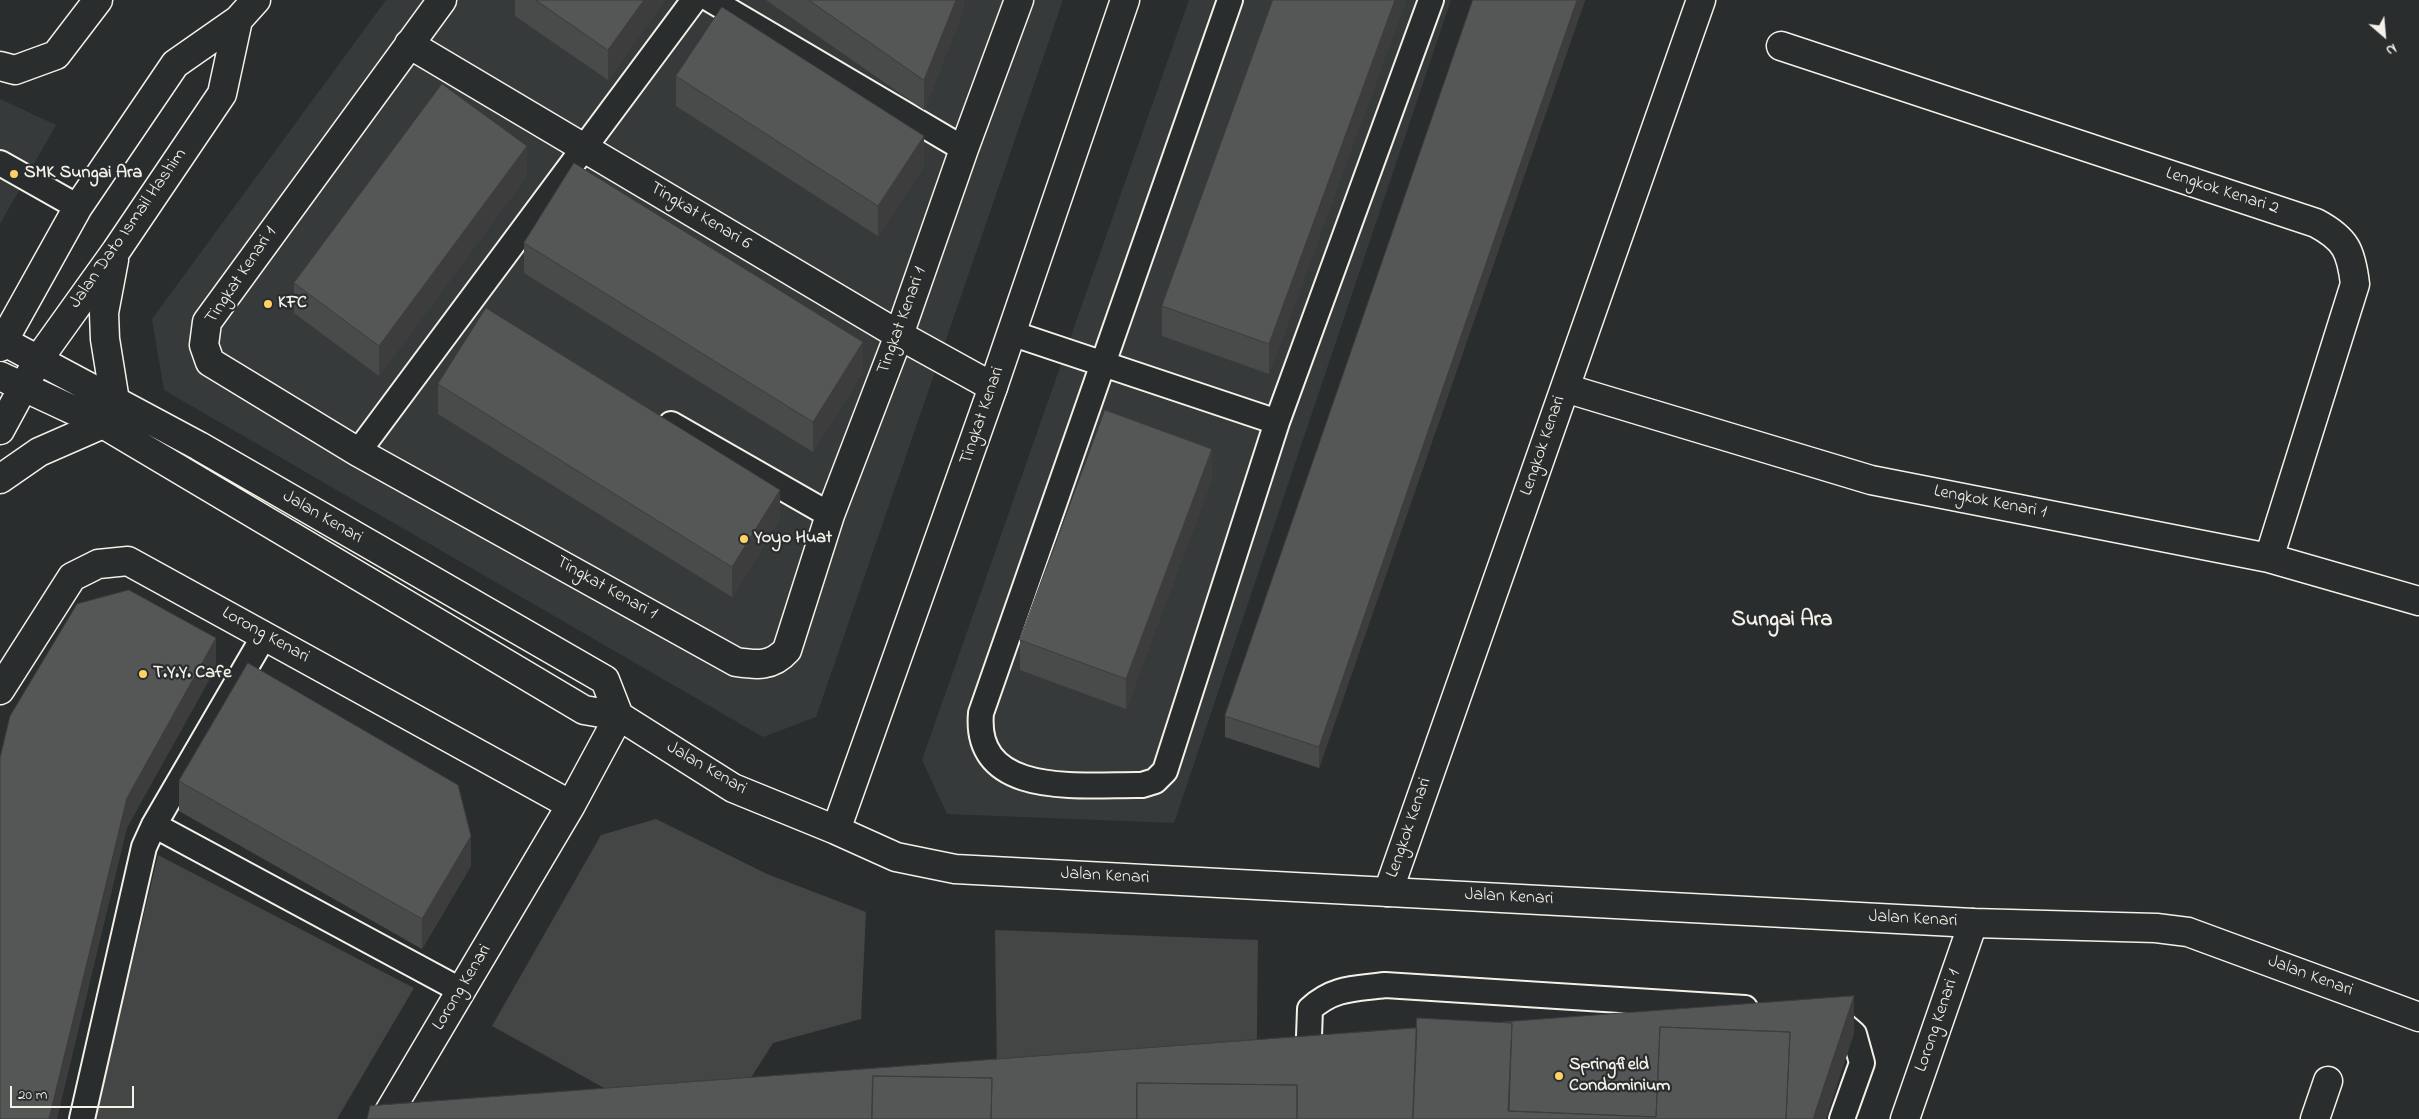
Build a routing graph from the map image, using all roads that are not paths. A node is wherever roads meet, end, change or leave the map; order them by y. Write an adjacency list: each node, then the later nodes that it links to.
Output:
1 (98, 0): 14 (street)
2 (256, 0): 11 (street, Jalan Dato Ismail Hashim)
3 (442, 0): 12 (street, Tingkat Kenari 1)
4 (694, 0): 15 (lane)
5 (711, 0): 16 (lane)
6 (1019, 0): 16 (street, Tingkat Kenari 1)
7 (1230, 0): 24 (lane)
8 (1431, 0): 30 (lane)
9 (1701, 0): 27 (street, Lengkok Kenari)
10 (1122, 1): 20 (street, Tingkat Kenari)
11 (238, 20): 18 (street, Jalan Dato Ismail Hashim); 19 (street, Jalan Dato Ismail Hashim)
12 (409, 44): 15 (street, Tingkat Kenari 6); 32 (street, Tingkat Kenari 1)
13 (1781, 46): 35 (street, Lengkok Kenari 2)
14 (0, 66)
15 (584, 148): 21 (street, Tingkat Kenari 6); 32 (lane)
16 (964, 149): 21 (street, Tingkat Kenari 1)
17 (0, 164): 18 (lane)
18 (78, 207): 22 (street, Jalan Dato Ismail Hashim)
19 (116, 251): 23 (street, Jalan Dato Ismail Hashim); 29 (street)
20 (1011, 333): 24 (lane); 26 (street, Tingkat Kenari)
21 (899, 335): 26 (street, Tingkat Kenari 6); 34 (street, Tingkat Kenari 1)
22 (1, 344): 23 (street, Jalan Kenari)
23 (38, 360): 25 (street, Jalan Dato Ismail Hashim); 29 (street, Jalan Kenari)
24 (1101, 364): 30 (lane); 30 (lane)
25 (11, 381): 29 (street, Jalan Kenari); 31 (street, Jalan Dato Ismail Hashim)
26 (993, 387): 42 (street, Tingkat Kenari)
27 (1565, 388): 35 (street, Lengkok Kenari 1); 43 (street, Lengkok Kenari)
28 (648, 410): 34 (lane)
29 (109, 412): 33 (street); 39 (street, Jalan Kenari); 39 (street, Jalan Kenari)
30 (1276, 422)
31 (0, 430)
32 (358, 452): 34 (street, Tingkat Kenari 1)
33 (0, 478)
34 (830, 515)
35 (2269, 558): 36 (street, Lengkok Kenari 1)
36 (2419, 601)
37 (264, 636): 38 (street, Lorong Kenari); 40 (street, Lorong Kenari); 41 (lane)
38 (0, 690)
39 (619, 716): 40 (street, Lorong Kenari); 42 (street, Jalan Kenari)
40 (571, 805): 45 (street, Lorong Kenari)
41 (154, 825): 45 (lane); 50 (lane)
42 (836, 830): 43 (street, Jalan Kenari)
43 (1388, 892): 44 (street, Jalan Kenari)
44 (1973, 923): 48 (street, Jalan Kenari); 54 (street, Lorong Kenari 1)
45 (462, 991): 51 (street, Lorong Kenari)
46 (1764, 1010): 52 (lane)
47 (1814, 1013): 53 (lane)
48 (2419, 1017)
49 (2328, 1081): 55 (street)
50 (82, 1119)
51 (385, 1119)
52 (1306, 1119)
53 (1842, 1119)
54 (1905, 1119)
55 (2314, 1119)

